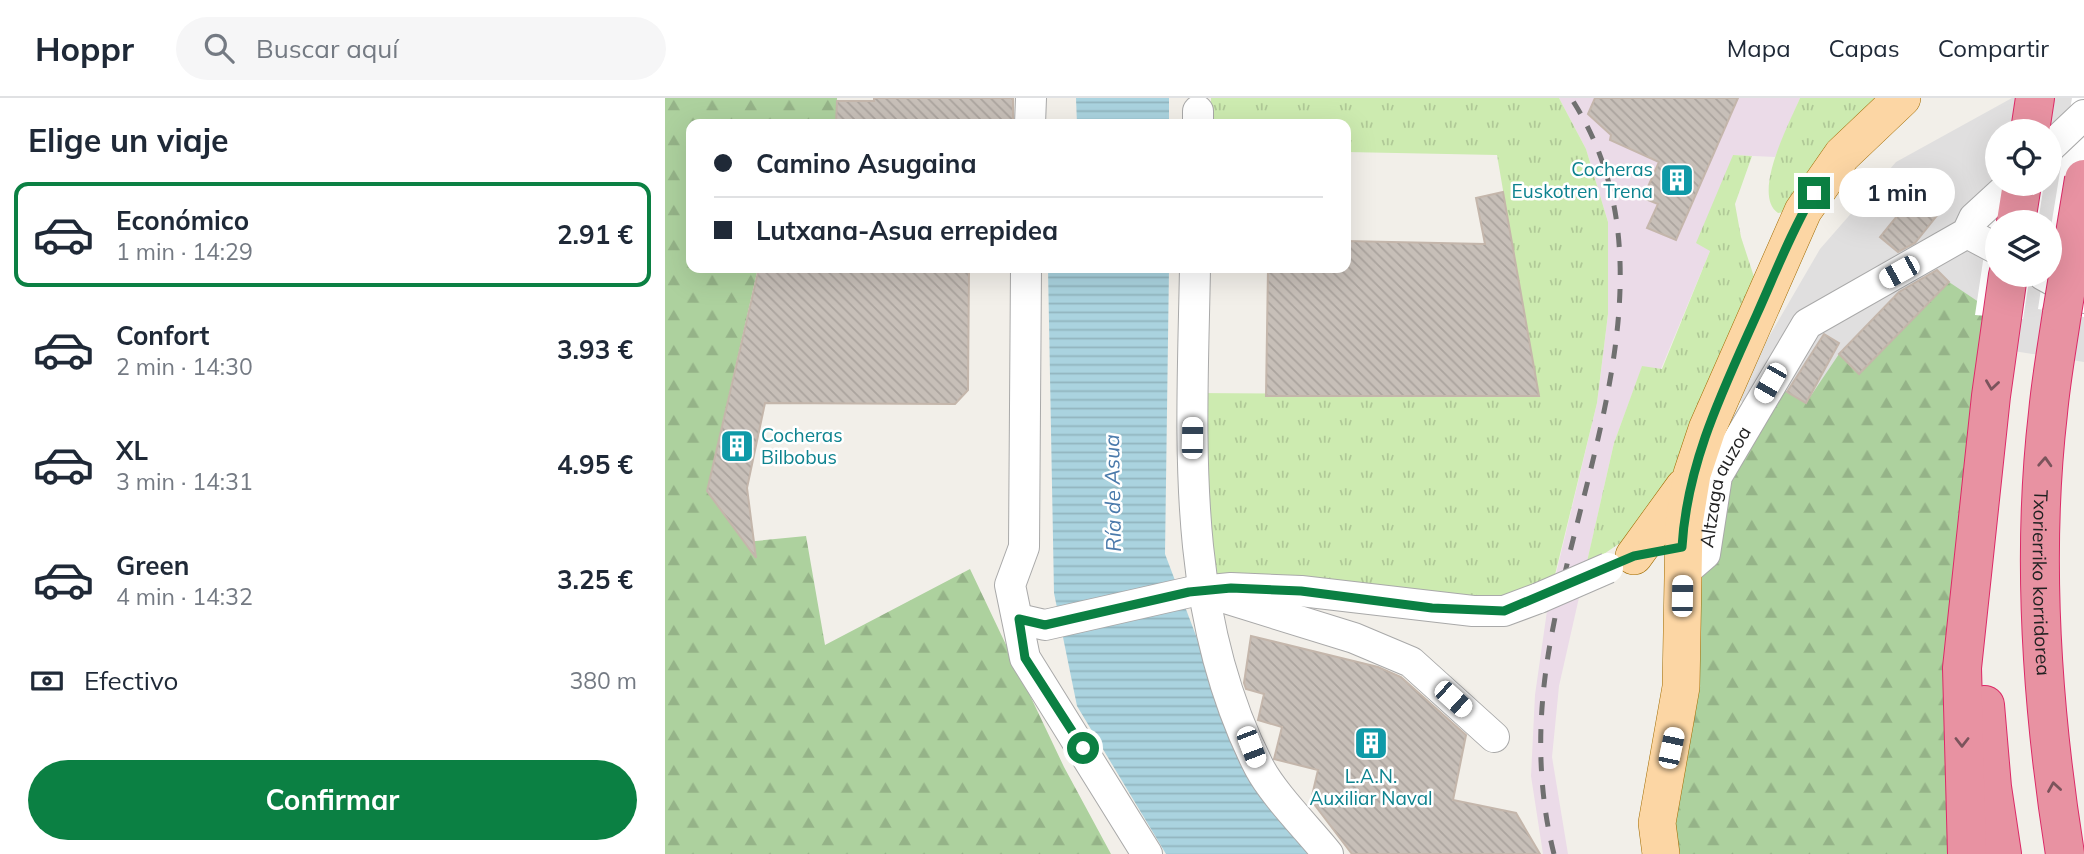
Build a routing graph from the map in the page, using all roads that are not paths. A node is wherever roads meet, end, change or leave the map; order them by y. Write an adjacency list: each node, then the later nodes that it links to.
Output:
1 (1031, 98): 5 (street)
2 (1902, 98): 18 (main road)
3 (2035, 98): 6 (highway)
4 (2084, 115): 7 (street)
5 (1030, 119)
6 (2031, 119)
7 (2062, 136)
8 (2084, 179): 16 (highway, Txorierriko korridorea, bridge)
9 (1998, 196): 10 (street, Altzaga auzoa)
10 (1967, 233): 11 (street); 19 (street, Altzaga auzoa)
11 (1985, 243)
12 (1026, 273): 22 (street)
13 (1195, 273): 21 (street)
14 (2006, 287): 17 (highway, one-way to 17)
15 (2055, 287): 16 (street)
16 (2073, 305): 29 (highway, Txorierriko korridorea, one-way to 16)
17 (1985, 455): 27 (highway, one-way to 27); 28 (highway)
18 (1692, 474): 19 (main road); 20 (main road)
19 (1683, 560): 20 (street); 26 (main road)
20 (1621, 562): 21 (street, bridge)
21 (1195, 592): 22 (street); 23 (street); 25 (street)
22 (1032, 622): 24 (street)
23 (1494, 737)
24 (1147, 854)
25 (1328, 854)
26 (1661, 854)
27 (1967, 854)
28 (2002, 854)
29 (2065, 854)

